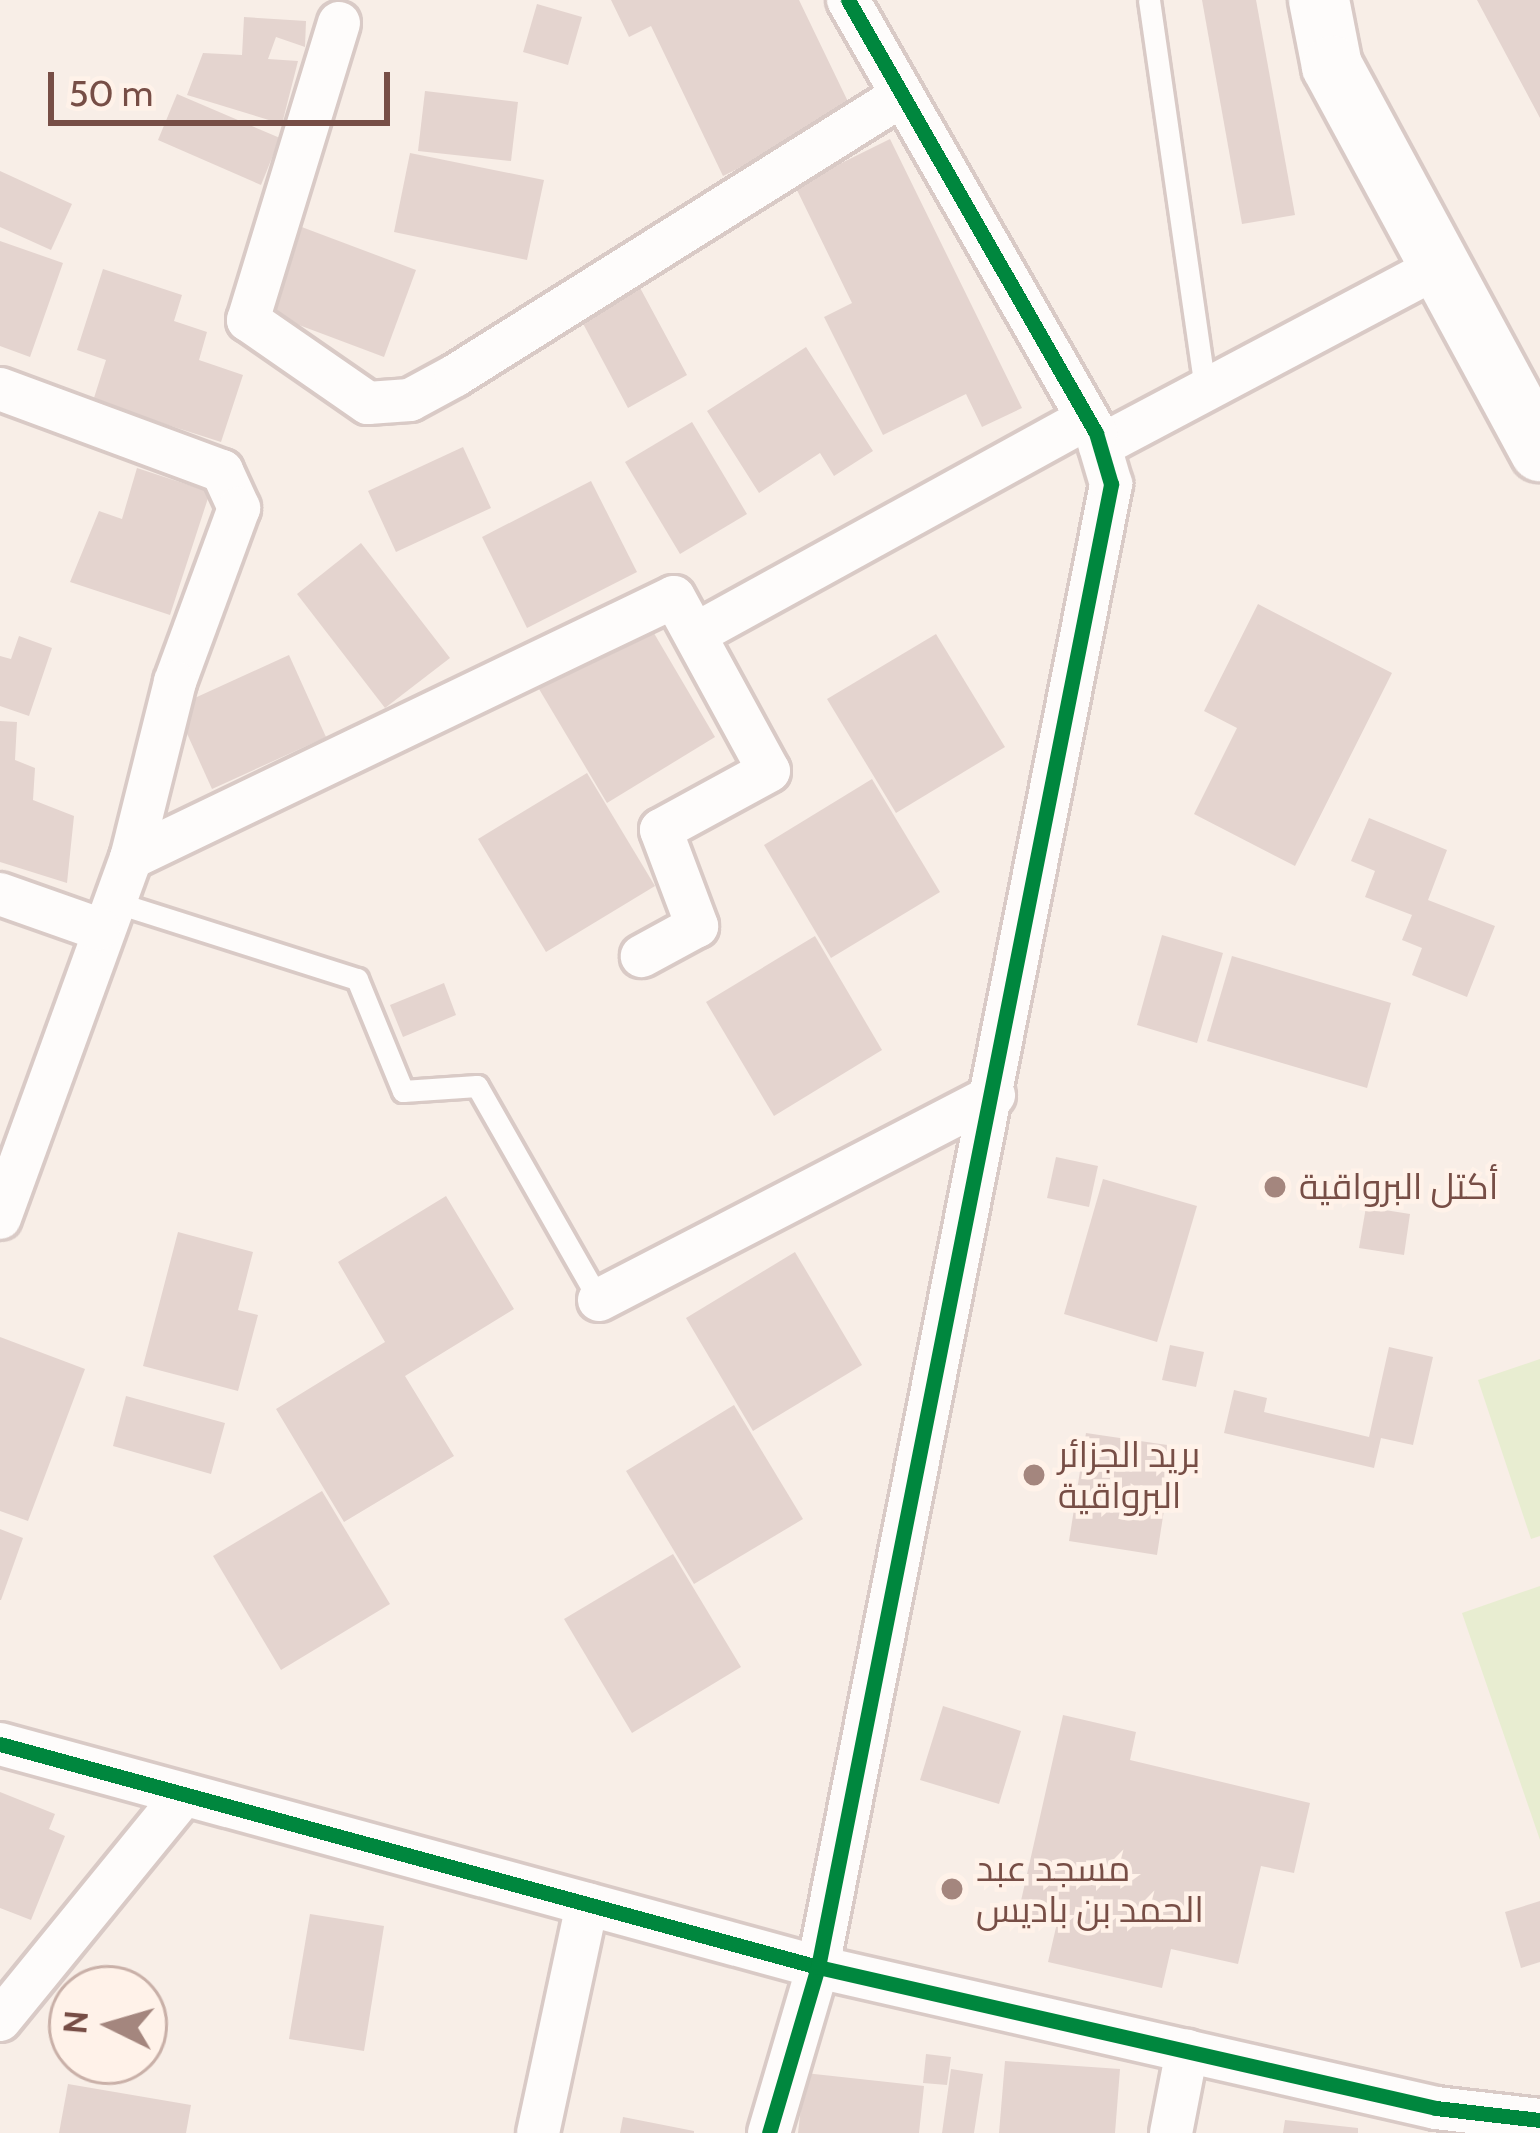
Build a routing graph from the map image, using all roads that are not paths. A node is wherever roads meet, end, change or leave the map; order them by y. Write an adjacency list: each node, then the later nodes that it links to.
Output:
1 (848, 0): 5 (street)
2 (1149, 0): 8 (lane)
3 (1319, 0): 6 (main road)
4 (339, 22): 5 (street)
5 (901, 96): 9 (street)
6 (1440, 266): 8 (street); 10 (main road)
7 (0, 389): 12 (street)
8 (1206, 393): 9 (street)
9 (1094, 433): 11 (street); 16 (street)
10 (1540, 452)
11 (699, 632): 12 (street); 15 (street)
12 (131, 858): 14 (street)
13 (0, 894): 14 (street)
14 (105, 915): 17 (street); 18 (lane)
15 (642, 956)
16 (994, 1095): 18 (street); 22 (street)
17 (0, 1217)
18 (598, 1300)
19 (0, 1744): 20 (street)
20 (184, 1794): 21 (street); 23 (street)
21 (587, 1904): 22 (street); 26 (street)
22 (818, 1967): 24 (street); 27 (street)
23 (0, 2020)
24 (1186, 2051): 25 (street); 28 (street)
25 (1540, 2120)
26 (538, 2133)
27 (769, 2133)
28 (1171, 2133)

